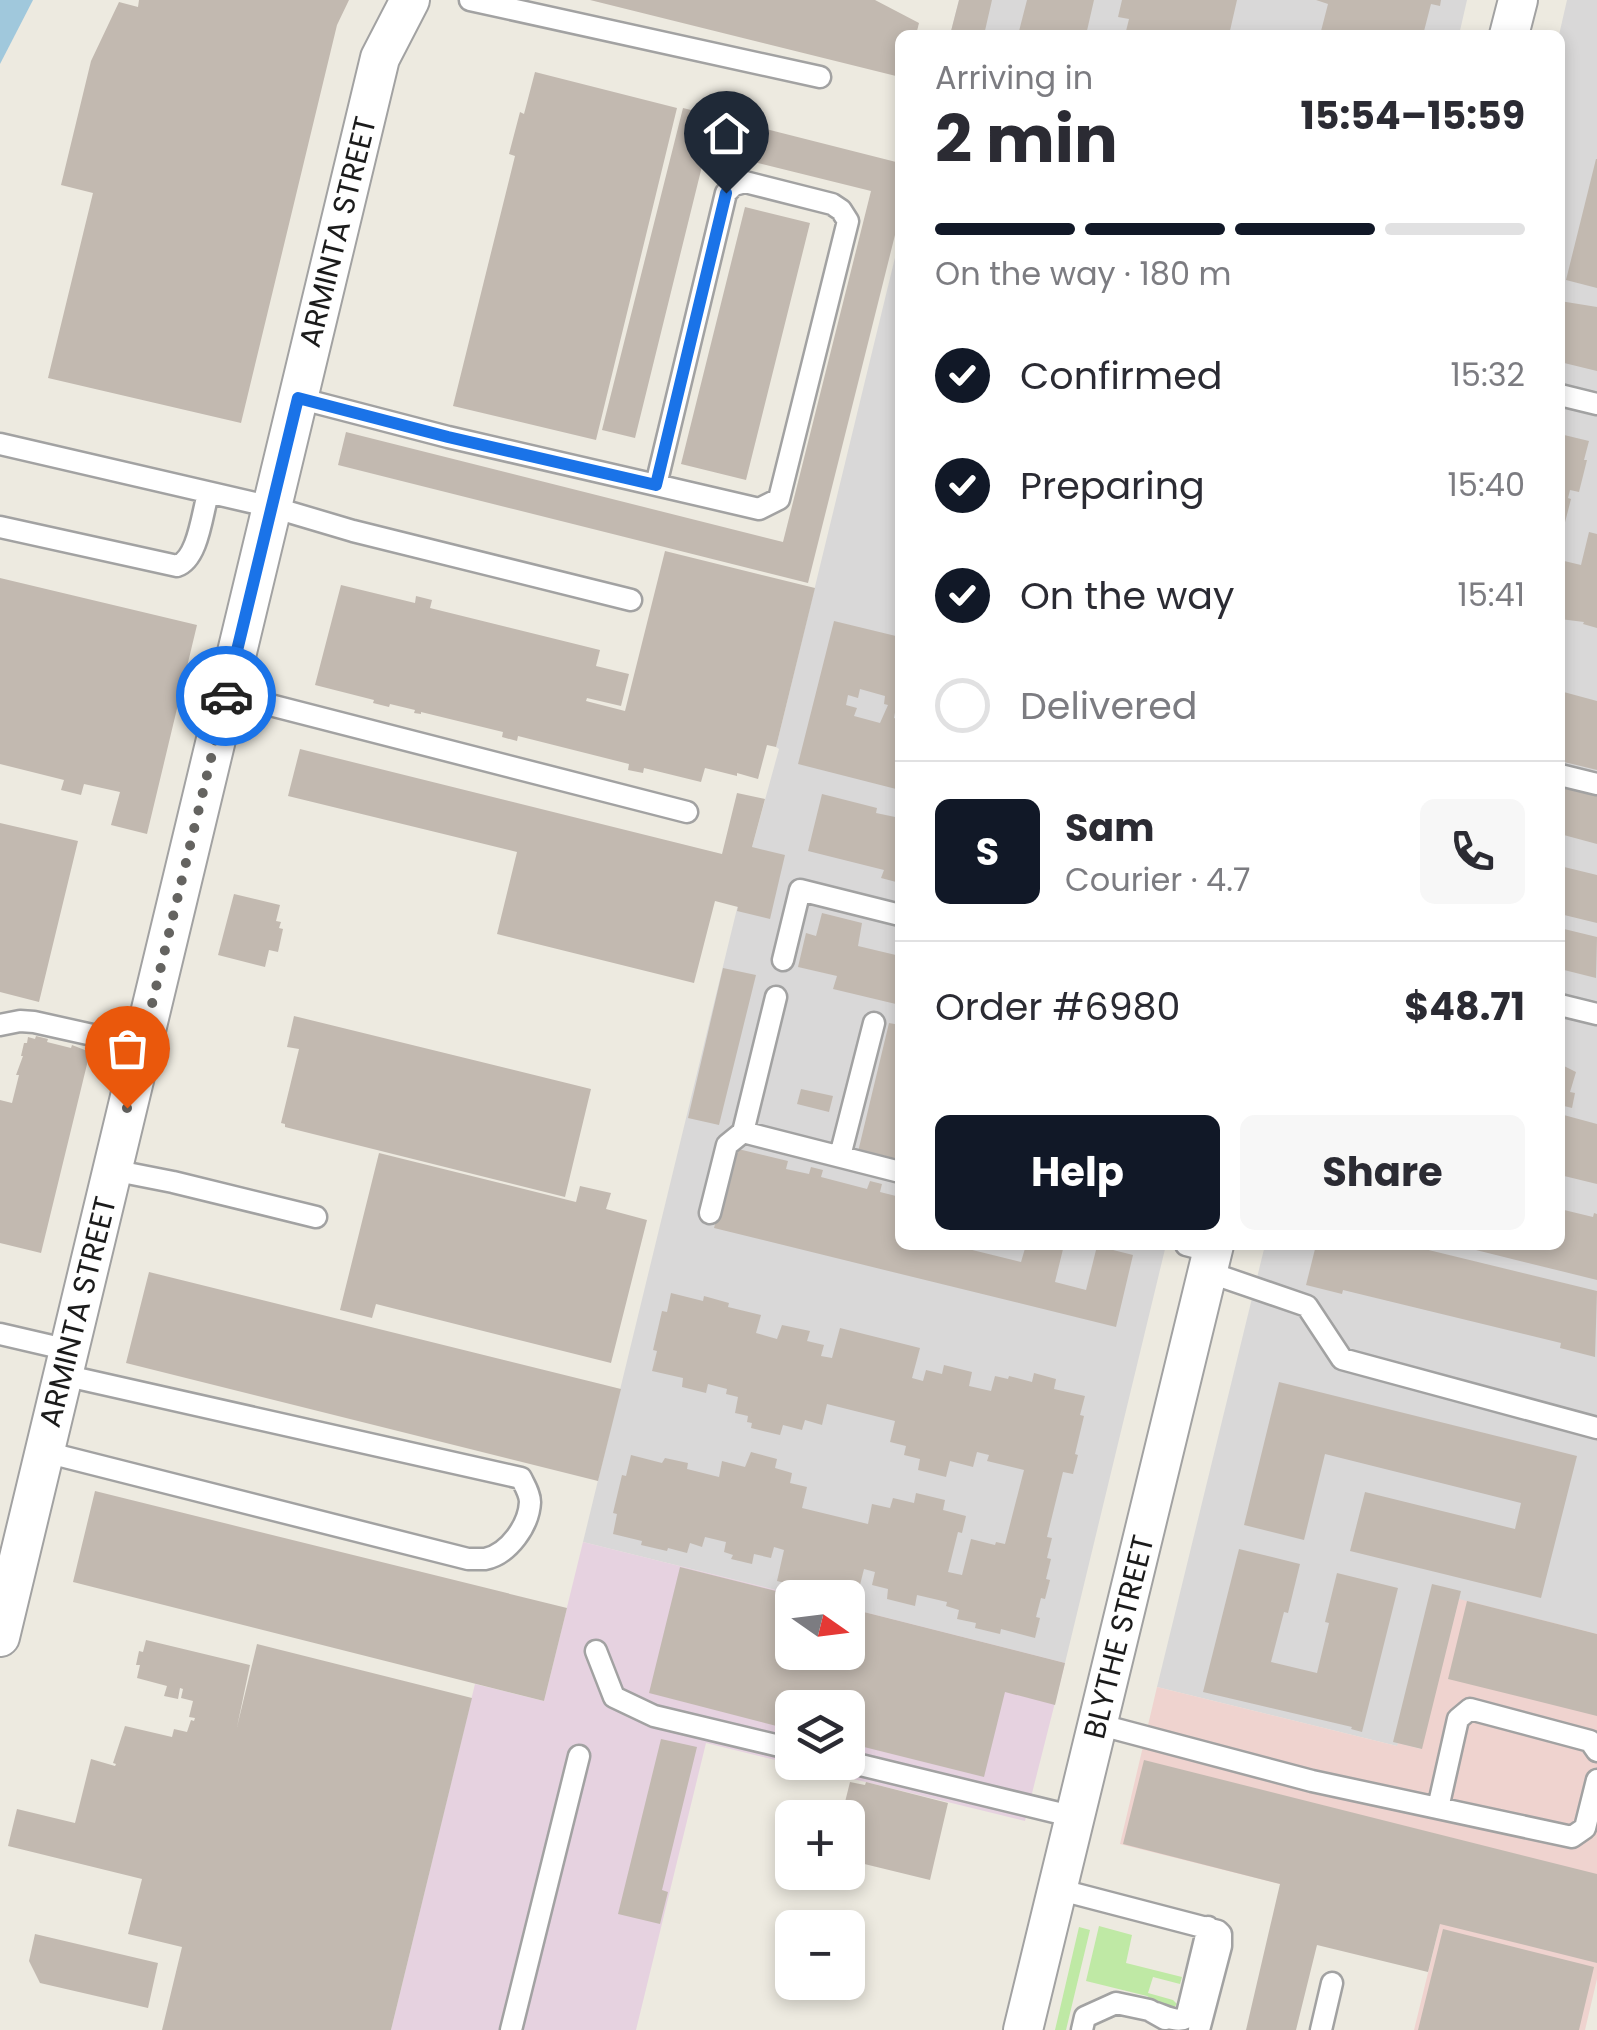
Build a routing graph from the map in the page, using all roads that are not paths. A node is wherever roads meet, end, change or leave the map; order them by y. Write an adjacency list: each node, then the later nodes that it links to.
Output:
1 (410, 0): 7 (street, ARMINTA STREET)
2 (470, 0): 5 (lane)
3 (1518, 0): 4 (street)
4 (1511, 30)
5 (820, 78)
6 (1565, 395): 8 (lane)
7 (298, 398): 10 (lane); 12 (street, ARMINTA STREET)
8 (1597, 404)
9 (0, 444): 11 (lane)
10 (656, 485): 10 (lane)
11 (208, 494): 12 (lane); 13 (lane)
12 (272, 507): 14 (lane); 15 (street, ARMINTA STREET)
13 (0, 527)
14 (631, 600)
15 (227, 694): 18 (lane); 26 (street, ARMINTA STREET)
16 (1565, 776): 17 (lane)
17 (1597, 784)
18 (687, 812)
19 (895, 915): 20 (lane)
20 (783, 960)
21 (776, 997): 27 (lane)
22 (1565, 1006): 23 (lane)
23 (1597, 1014)
24 (874, 1024): 28 (lane)
25 (0, 1025): 26 (lane)
26 (142, 1046): 29 (street, ARMINTA STREET)
27 (743, 1132): 28 (lane); 31 (lane)
28 (840, 1156): 30 (lane)
29 (112, 1170): 32 (lane); 35 (street, ARMINTA STREET)
30 (895, 1171)
31 (710, 1213)
32 (316, 1216)
33 (1205, 1254): 36 (lane); 40 (street, BLYTHE STREET)
34 (0, 1334): 35 (lane)
35 (66, 1363): 37 (street, ARMINTA STREET); 37 (lane)
36 (1597, 1428)
37 (44, 1452): 38 (street, ARMINTA STREET)
38 (0, 1637)
39 (596, 1651): 41 (lane)
40 (1097, 1724): 46 (lane); 47 (street, BLYTHE STREET)
41 (775, 1745)
42 (1597, 1751): 46 (lane)
43 (579, 1756): 52 (lane)
44 (865, 1766): 47 (lane)
45 (1597, 1780): 46 (lane)
46 (1438, 1808)
47 (1075, 1817): 48 (street, BLYTHE STREET)
48 (1058, 1889): 49 (lane); 53 (street, BLYTHE STREET)
49 (1208, 1927): 51 (lane); 56 (lane)
50 (1332, 1983): 57 (lane)
51 (1156, 2012): 54 (lane); 55 (lane)
52 (511, 2030)
53 (1023, 2030)
54 (1082, 2030)
55 (1170, 2030)
56 (1198, 2030)
57 (1321, 2030)

